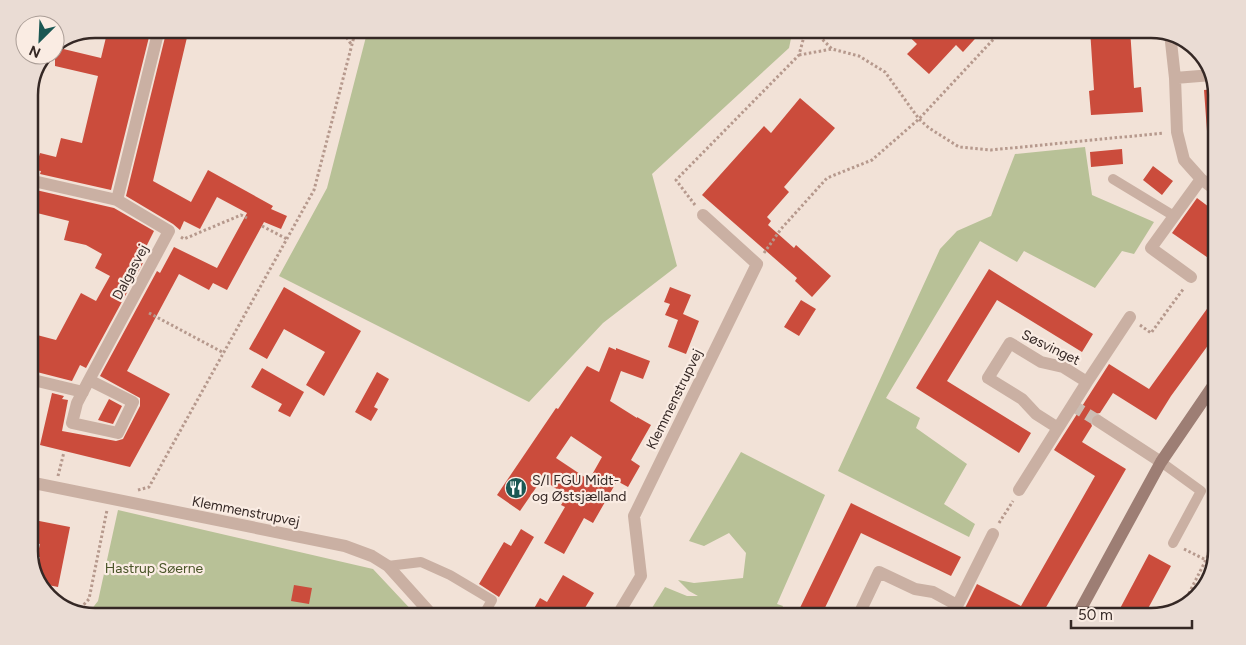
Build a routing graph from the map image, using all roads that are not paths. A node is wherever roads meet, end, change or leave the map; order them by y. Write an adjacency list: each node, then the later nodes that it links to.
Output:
1 (157, 37): 9 (street)
2 (1171, 41): 4 (street)
3 (1205, 76): 4 (street)
4 (1175, 78): 5 (street)
5 (1201, 179): 8 (street); 11 (street)
6 (1113, 180): 11 (lane)
7 (38, 182): 9 (street)
8 (1208, 184)
9 (117, 200): 14 (street, Dalgasvej)
10 (703, 215): 29 (street, Klemmenstrupvej)
11 (1174, 216): 12 (street)
12 (1191, 278)
13 (1130, 317): 16 (street, Søsvinget)
14 (89, 380): 17 (street, Dalgasvej); 17 (street, Dalgasvej)
15 (38, 381): 17 (street)
16 (1087, 382): 20 (street, Søsvinget); 20 (street, Søsvinget)
17 (83, 392)
18 (1208, 393): 21 (street)
19 (1098, 421): 21 (street)
20 (1058, 428): 23 (street, Søsvinget)
21 (1161, 462): 25 (lane); 33 (street)
22 (38, 484): 26 (street, Klemmenstrupvej)
23 (1017, 494)
24 (995, 530): 32 (street)
25 (1173, 543)
26 (388, 566): 27 (street, Klemmenstrupvej); 28 (lane)
27 (426, 608)
28 (488, 608)
29 (622, 608)
30 (862, 608): 31 (street)
31 (952, 608)
32 (956, 608)
33 (1081, 608)

